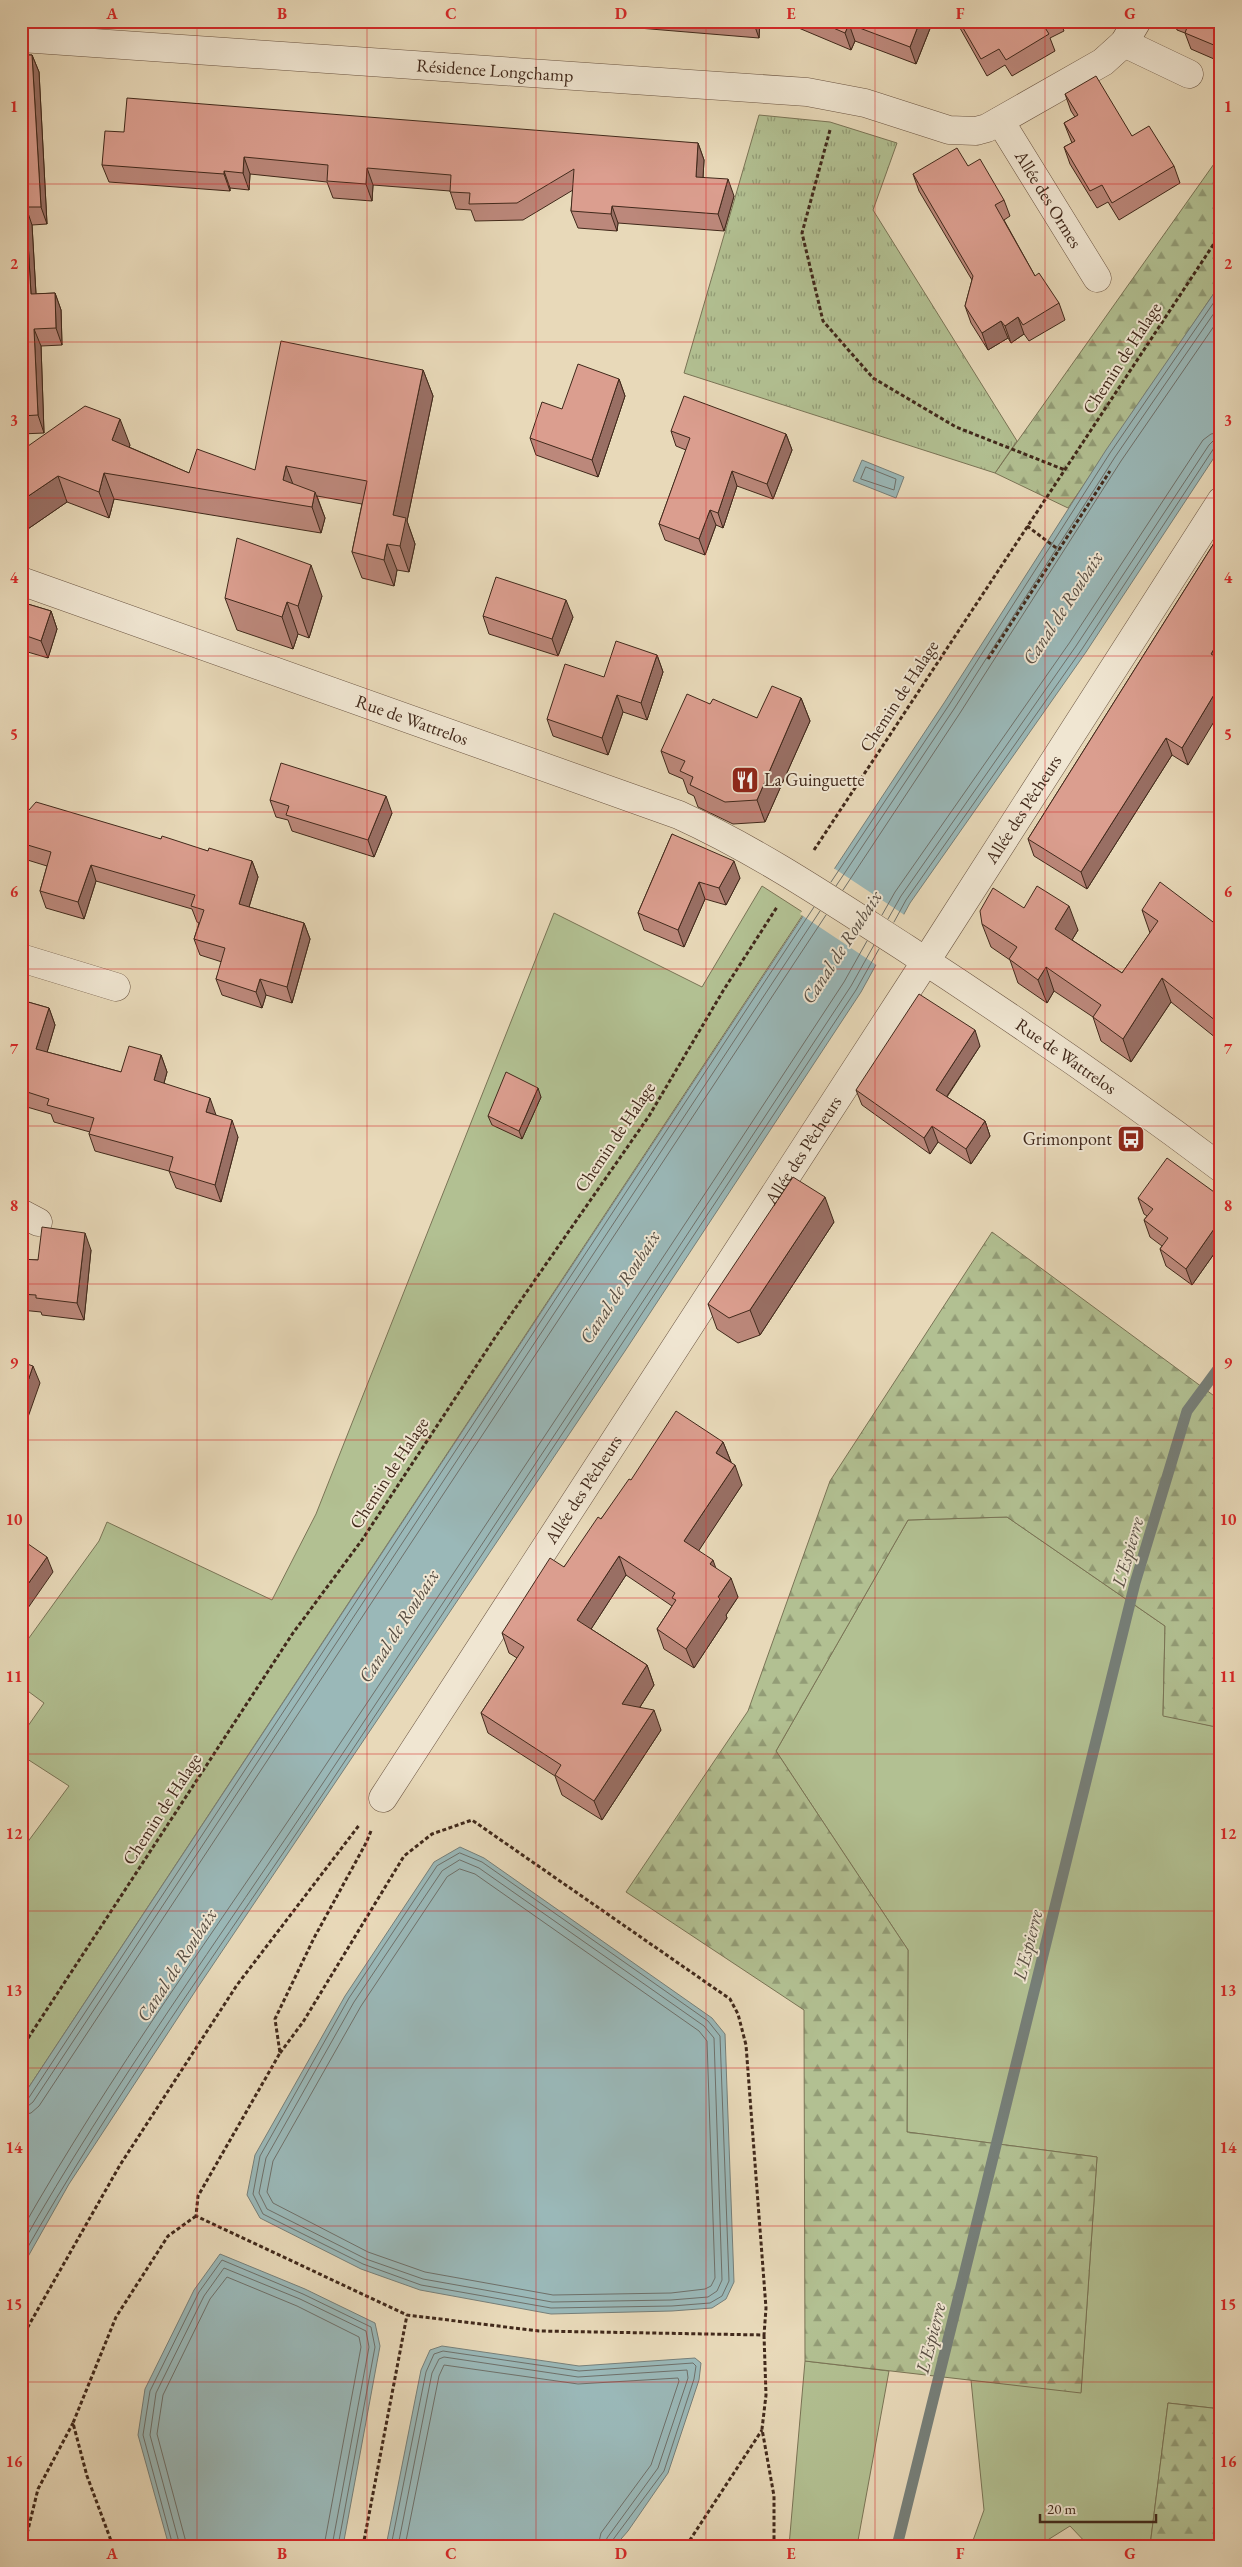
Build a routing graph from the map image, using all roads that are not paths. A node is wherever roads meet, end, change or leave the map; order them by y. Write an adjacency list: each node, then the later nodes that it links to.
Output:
1 (1130, 32): 3 (street); 4 (street)
2 (21, 38): 4 (street, Résidence Longchamp)
3 (1189, 74)
4 (1000, 121): 5 (street, Allée des Ormes)
5 (1097, 278)
6 (1221, 501): 8 (street, Allée des Pêcheurs)
7 (21, 581): 8 (street, Rue de Wattrelos)
8 (918, 956): 11 (street, Rue de Wattrelos); 12 (street, Allée des Pêcheurs)
9 (21, 958): 10 (street)
10 (116, 987)
11 (1221, 1168)
12 (383, 1798)

